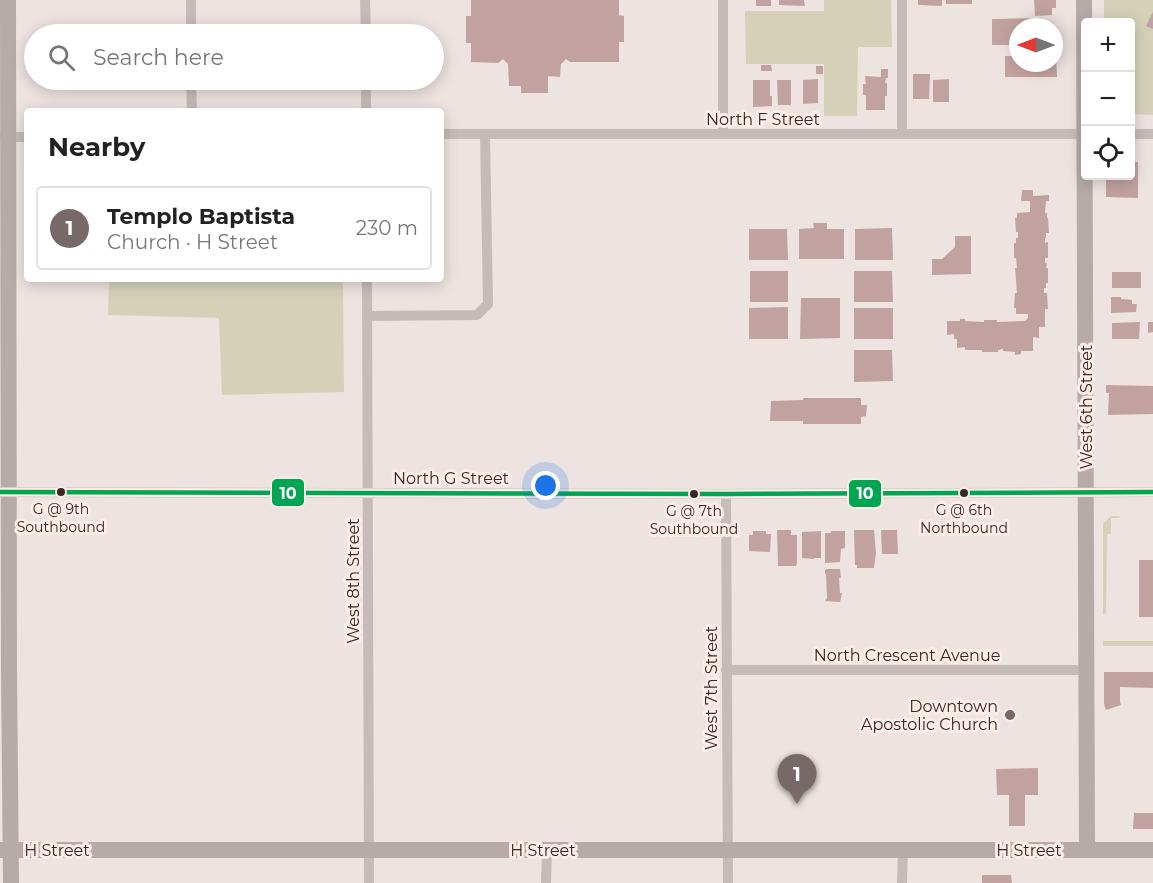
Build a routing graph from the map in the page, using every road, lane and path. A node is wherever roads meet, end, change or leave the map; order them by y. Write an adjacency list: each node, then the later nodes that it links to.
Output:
1 (8, 0): 21 (street)
2 (190, 0): 7 (street)
3 (365, 0): 8 (street)
4 (723, 0): 16 (street)
5 (902, 0): 17 (street)
6 (1084, 0): 13 (street, West 6th Street)
7 (191, 24)
8 (366, 24)
9 (192, 90): 11 (street)
10 (366, 90): 12 (street)
11 (192, 108)
12 (366, 108)
13 (1085, 126)
14 (444, 134): 15 (street, North F Street)
15 (485, 134): 16 (street, North F Street); 25 (street)
16 (723, 134): 17 (street, North F Street)
17 (902, 134): 18 (street, North F Street)
18 (1081, 134)
19 (1135, 134): 20 (street)
20 (1153, 134)
21 (4, 137): 22 (street); 26 (street)
22 (24, 137)
23 (1085, 180): 29 (street, West 6th Street)
24 (367, 282): 25 (street, West 8th Street)
25 (367, 316): 28 (street, West 8th Street)
26 (5, 492): 28 (street, North G Street); 33 (street)
27 (1153, 492): 29 (street, North G Street)
28 (368, 493): 30 (street, North G Street); 35 (street, West 8th Street)
29 (1086, 493): 30 (street, North G Street); 32 (street, West 6th Street)
30 (726, 494): 31 (street, West 7th Street)
31 (726, 670): 32 (street, North Crescent Avenue); 37 (street, West 7th Street)
32 (1087, 670): 39 (street, West 6th Street)
33 (4, 672): 34 (street)
34 (6, 850): 35 (street, H Street); 41 (street)
35 (369, 850): 36 (street, H Street); 42 (street, West 8th Street)
36 (546, 850): 37 (street, H Street); 43 (street)
37 (727, 850): 38 (street, H Street); 44 (street, West 7th Street)
38 (903, 850): 39 (street, H Street); 45 (street)
39 (1087, 850): 40 (street, H Street)
40 (1153, 850)
41 (11, 883)
42 (369, 883)
43 (546, 883)
44 (728, 883)
45 (902, 883)

